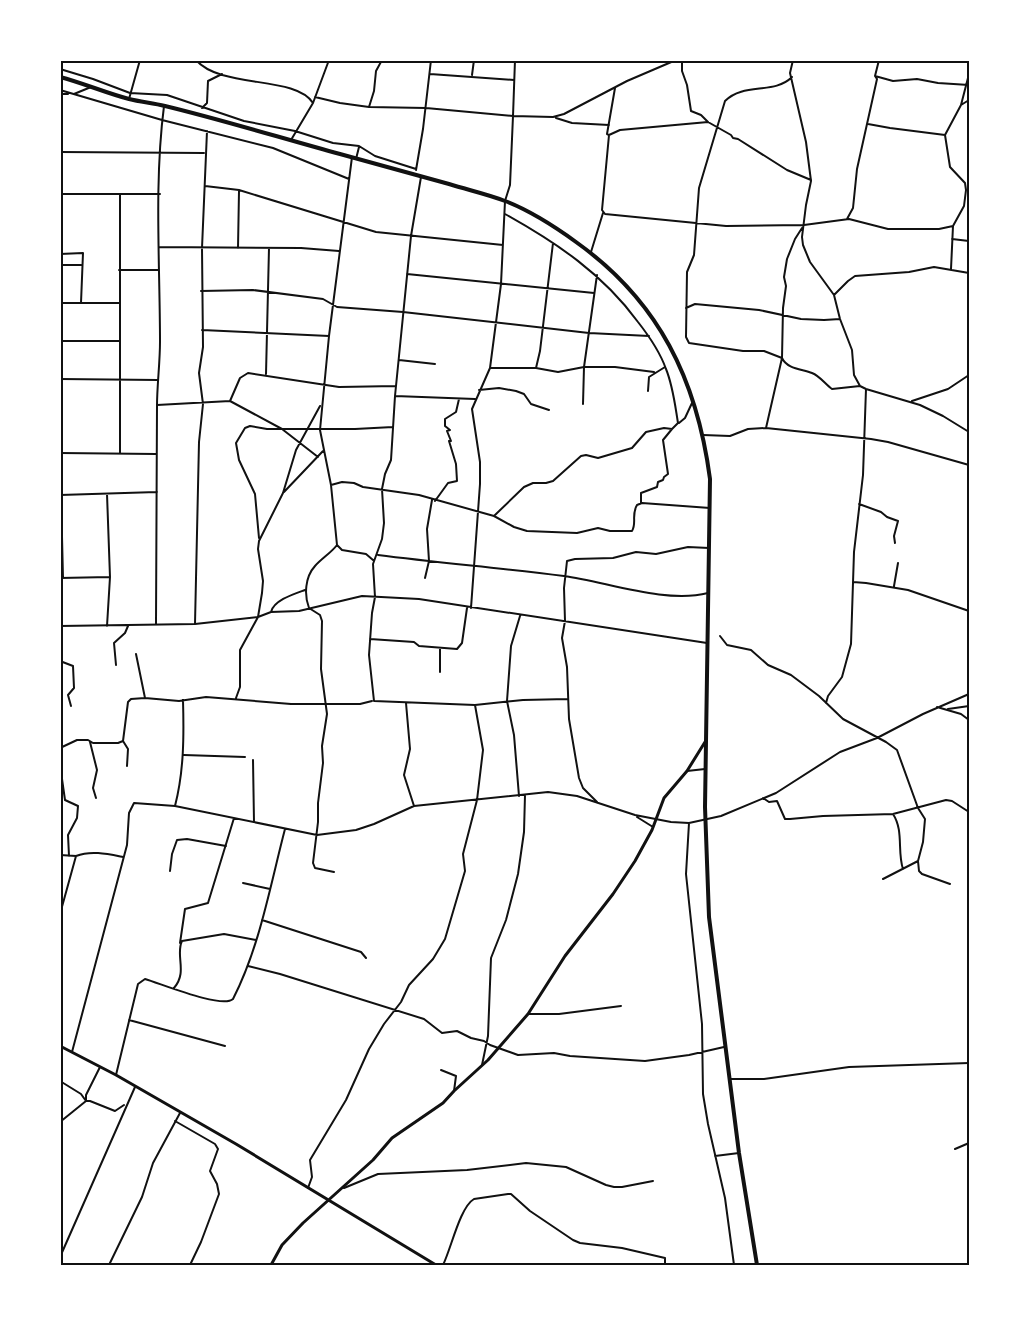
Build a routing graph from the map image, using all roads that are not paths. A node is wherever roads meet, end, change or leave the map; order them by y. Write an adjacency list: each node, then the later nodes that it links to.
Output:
1 (140, 60): 25 (street)
2 (196, 60): 13 (street)
3 (329, 60): 27 (street)
4 (382, 60): 33 (street)
5 (431, 60): 14 (street)
6 (474, 60): 16 (street)
7 (515, 60): 20 (street)
8 (674, 60): 23 (street)
9 (682, 60): 39 (street)
10 (794, 60): 19 (street)
11 (879, 60): 17 (street)
12 (60, 69): 25 (street)
13 (222, 73): 30 (street); 34 (street)
14 (430, 74): 16 (street); 35 (street)
15 (969, 74): 21 (street)
16 (472, 76): 20 (street)
17 (875, 76): 21 (street); 40 (street)
18 (60, 77): 22 (highway)
19 (792, 77): 42 (street); 57 (street)
20 (514, 80): 36 (street)
21 (967, 85): 31 (street)
22 (94, 86): 26 (street); 28 (highway)
23 (615, 88): 37 (street); 41 (street)
24 (60, 92): 26 (street)
25 (130, 93): 28 (street); 34 (street)
26 (73, 94): 38 (street)
27 (315, 97): 30 (street); 33 (street)
28 (129, 99): 32 (highway)
29 (969, 100): 31 (street)
30 (313, 102): 44 (street)
31 (961, 105): 46 (street)
32 (164, 106): 38 (street); 47 (highway)
33 (369, 107): 35 (street)
34 (202, 108): 44 (street)
35 (426, 108): 36 (street); 53 (street)
36 (513, 116): 37 (street); 63 (street)
37 (553, 117): 41 (street)
38 (162, 120): 43 (street); 50 (street)
39 (708, 122): 42 (street); 45 (street)
40 (867, 123): 46 (street); 68 (street)
41 (609, 125): 45 (street)
42 (717, 128): 57 (street); 70 (street)
43 (207, 131): 51 (street); 56 (street)
44 (295, 131): 47 (street); 48 (street)
45 (609, 135): 67 (street)
46 (945, 135): 64 (street)
47 (291, 140): 52 (highway)
48 (359, 146): 52 (street); 53 (street)
49 (60, 152): 50 (street)
50 (160, 153): 51 (street); 61 (street)
51 (205, 153): 58 (street)
52 (354, 158): 54 (highway); 56 (street)
53 (416, 169): 54 (street)
54 (415, 175): 55 (highway)
55 (421, 177): 63 (highway); 73 (street)
56 (349, 179): 69 (street)
57 (811, 180): 71 (street)
58 (204, 186): 59 (street); 79 (street)
59 (240, 190): 69 (street); 80 (street)
60 (60, 194): 62 (street)
61 (160, 194): 62 (street); 78 (street)
62 (120, 195): 87 (street)
63 (505, 201): 66 (street); 83 (highway)
64 (963, 206): 65 (street); 72 (street)
65 (969, 207)
66 (505, 213): 76 (street); 77 (street)
67 (603, 213): 70 (street); 83 (street)
68 (847, 219): 71 (street); 72 (street)
69 (344, 222): 73 (street); 82 (street)
70 (696, 223): 71 (street); 103 (street)
71 (804, 225): 98 (street); 105 (street)
72 (953, 226): 74 (street)
73 (411, 236): 77 (street); 91 (street)
74 (952, 239): 75 (street); 89 (street)
75 (969, 241)
76 (554, 242): 92 (street); 94 (street)
77 (503, 245): 93 (street)
78 (159, 248): 79 (street); 88 (street)
79 (202, 248): 80 (street); 95 (street)
80 (238, 248): 81 (street)
81 (269, 248): 82 (street); 96 (street)
82 (340, 251): 102 (street)
83 (591, 252): 139 (highway)
84 (60, 254): 86 (street)
85 (60, 265): 86 (street)
86 (82, 265): 100 (street)
87 (119, 270): 88 (street); 101 (street)
88 (158, 270): 128 (street)
89 (951, 270): 90 (street); 98 (street)
90 (969, 273)
91 (407, 274): 93 (street); 104 (street)
92 (597, 275): 97 (street); 113 (street)
93 (501, 284): 94 (street); 107 (street)
94 (547, 289): 97 (street); 108 (street)
95 (201, 291): 96 (street); 109 (street)
96 (269, 292): 102 (street); 111 (street)
97 (594, 293): 110 (street)
98 (834, 295): 106 (street)
99 (60, 303): 100 (street)
100 (81, 303): 101 (street)
101 (119, 303): 115 (street)
102 (333, 305): 104 (street); 112 (street)
103 (686, 308): 105 (street); 116 (street)
104 (403, 312): 107 (street); 117 (street)
105 (784, 316): 106 (street); 116 (street)
106 (840, 319): 131 (street)
107 (495, 323): 108 (street); 121 (street)
108 (543, 328): 110 (street); 122 (street)
109 (202, 330): 111 (street); 141 (street)
110 (589, 333): 113 (street); 119 (street)
111 (268, 334): 112 (street); 125 (street)
112 (329, 336): 129 (street)
113 (649, 336): 120 (street)
114 (60, 341): 115 (street)
115 (120, 341): 127 (street)
116 (782, 358): 131 (street); 149 (street)
117 (399, 360): 118 (street); 130 (street)
118 (435, 364)
119 (584, 367): 122 (street); 123 (street); 143 (street)
120 (666, 367): 123 (street); 146 (street)
121 (490, 368): 122 (street); 133 (street)
122 (536, 368)
123 (654, 372): 134 (street)
124 (969, 375): 140 (street)
125 (266, 376): 129 (street); 138 (street)
126 (60, 379): 127 (street)
127 (120, 379): 128 (street); 159 (street)
128 (158, 380): 144 (street)
129 (324, 384): 130 (street); 142 (street)
130 (396, 386): 135 (street)
131 (860, 386): 132 (street)
132 (866, 389): 140 (street); 155 (street)
133 (479, 390): 137 (street); 145 (street)
134 (648, 391)
135 (395, 396): 136 (street); 147 (street)
136 (459, 399): 137 (street); 169 (street)
137 (475, 399): 173 (street)
138 (230, 401): 141 (street); 150 (street)
139 (694, 401): 146 (street); 154 (highway)
140 (909, 401): 153 (street)
141 (203, 404): 144 (street); 201 (street)
142 (322, 404): 148 (street); 152 (street)
143 (583, 404)
144 (157, 405): 160 (street)
145 (549, 410)
146 (678, 423): 151 (street)
147 (393, 427): 152 (street); 164 (street)
148 (307, 428): 150 (street); 152 (street); 156 (street)
149 (766, 428): 154 (street); 155 (street)
150 (282, 429): 156 (street); 175 (street)
151 (672, 429): 170 (street); 174 (street)
152 (320, 430): 157 (street)
153 (969, 432)
154 (703, 435): 172 (highway)
155 (864, 438): 162 (street); 171 (street)
156 (300, 442): 161 (street); 166 (street)
157 (323, 451): 161 (street); 163 (street)
158 (60, 453): 159 (street)
159 (120, 453): 160 (street)
160 (157, 454): 165 (street)
161 (318, 457): 166 (street)
162 (969, 465)
163 (331, 485): 164 (street); 177 (street)
164 (382, 489): 169 (street); 179 (street)
165 (157, 492): 167 (street); 200 (street)
166 (282, 493): 175 (street)
167 (107, 494): 168 (street); 184 (street)
168 (61, 495): 186 (street)
169 (434, 500): 173 (street); 181 (street)
170 (641, 503): 172 (street); 174 (street)
171 (859, 504): 176 (street); 188 (street)
172 (710, 508): 178 (highway)
173 (479, 512): 174 (street); 183 (street)
174 (494, 516)
175 (259, 541): 198 (street)
176 (896, 543)
177 (337, 544): 180 (street); 190 (street)
178 (709, 548): 185 (street); 191 (highway)
179 (378, 555): 180 (street); 181 (street)
180 (374, 560): 192 (street)
181 (429, 561): 183 (street); 187 (street)
182 (898, 563): 189 (street)
183 (474, 566): 185 (street); 194 (street)
184 (110, 577): 186 (street); 204 (street)
185 (565, 577): 191 (street); 199 (street)
186 (62, 578)
187 (425, 578)
188 (853, 582): 189 (street); 221 (street)
189 (893, 588): 195 (street)
190 (305, 590): 193 (street); 196 (street)
191 (708, 592): 207 (highway)
192 (375, 597): 193 (street); 194 (street); 206 (street)
193 (309, 608): 196 (street); 222 (street)
194 (469, 608): 197 (street); 208 (street)
195 (969, 611)
196 (271, 612): 198 (street)
197 (520, 616): 199 (street); 219 (street)
198 (258, 617): 201 (street); 215 (street)
199 (565, 621): 207 (street); 216 (street)
200 (156, 624): 201 (street); 203 (street)
201 (195, 624)
202 (60, 626): 204 (street)
203 (128, 626): 204 (street); 211 (street)
204 (107, 627)
205 (720, 636): 221 (street)
206 (370, 639): 208 (street); 218 (street)
207 (707, 643): 232 (highway)
208 (440, 648): 212 (street)
209 (136, 654): 214 (street)
210 (60, 661): 224 (street)
211 (116, 665)
212 (440, 672)
213 (969, 694): 226 (street)
214 (145, 698): 217 (street); 230 (street)
215 (236, 698): 217 (street); 222 (street)
216 (568, 699): 219 (street); 246 (street)
217 (183, 700): 234 (street)
218 (374, 700): 220 (street); 222 (street)
219 (507, 701): 223 (street); 242 (street)
220 (406, 703): 223 (street); 248 (street)
221 (826, 703): 229 (street)
222 (326, 704): 260 (street)
223 (475, 705): 245 (street)
224 (71, 706)
225 (969, 706): 227 (street)
226 (937, 707): 227 (street); 229 (street)
227 (946, 710): 228 (street)
228 (969, 720)
229 (877, 738): 244 (street); 249 (street)
230 (123, 741): 231 (street); 238 (street)
231 (90, 742): 233 (street); 243 (street)
232 (705, 742): 239 (highway); 240 (street)
233 (60, 748)
234 (184, 755): 235 (street); 247 (street)
235 (245, 757)
236 (253, 760): 256 (street)
237 (60, 765): 263 (street)
238 (128, 766)
239 (705, 769): 240 (street); 255 (highway)
240 (687, 771): 254 (street)
241 (525, 795): 242 (street); 246 (street); 285 (street)
242 (519, 796): 245 (street)
243 (96, 798)
244 (763, 798): 251 (street); 255 (street)
245 (477, 800): 248 (street); 282 (street)
246 (600, 805): 252 (street)
247 (175, 806): 253 (street); 265 (street)
248 (414, 806): 260 (street)
249 (918, 808): 250 (street); 251 (street); 266 (street)
250 (969, 812)
251 (893, 814): 267 (street)
252 (635, 815): 254 (street); 258 (street)
253 (234, 818): 256 (street); 261 (street)
254 (657, 819): 257 (street); 258 (street)
255 (705, 820): 257 (street); 289 (highway)
256 (254, 822): 259 (street)
257 (689, 823): 291 (street)
258 (653, 827): 283 (street)
259 (285, 829): 260 (street); 273 (street)
260 (317, 835): 269 (street)
261 (226, 846): 268 (street); 277 (street)
262 (60, 855): 263 (street)
263 (69, 856): 264 (street)
264 (76, 856): 265 (street); 274 (street)
265 (123, 857): 290 (street)
266 (918, 861): 267 (street); 272 (street)
267 (903, 869): 270 (street)
268 (170, 871)
269 (334, 872)
270 (883, 879)
271 (243, 884): 273 (street)
272 (950, 884)
273 (270, 889): 275 (street)
274 (60, 914)
275 (262, 920): 276 (street); 278 (street)
276 (256, 940): 277 (street); 279 (street)
277 (180, 943): 280 (street)
278 (366, 958)
279 (248, 966): 280 (street); 282 (street)
280 (174, 988): 284 (street)
281 (621, 1006): 283 (street)
282 (395, 1009): 285 (street); 311 (street)
283 (528, 1014): 288 (street)
284 (129, 1020): 287 (street); 296 (street)
285 (487, 1043): 288 (street); 294 (street)
286 (60, 1046): 290 (street)
287 (225, 1046)
288 (500, 1047): 291 (street); 294 (street)
289 (724, 1047): 291 (street); 297 (highway)
290 (72, 1052): 293 (street)
291 (703, 1052): 309 (street)
292 (969, 1063): 297 (street)
293 (100, 1066): 296 (street); 302 (street)
294 (482, 1066): 300 (street)
295 (441, 1070): 300 (street)
296 (116, 1075): 299 (street)
297 (729, 1079): 308 (highway)
298 (60, 1081): 302 (street)
299 (135, 1087): 301 (street); 303 (street)
300 (454, 1090): 312 (street)
301 (129, 1098): 302 (street); 314 (street)
302 (86, 1101): 305 (street)
303 (180, 1113): 304 (street); 311 (street)
304 (175, 1121): 316 (street); 317 (street)
305 (60, 1122)
306 (969, 1143): 307 (street)
307 (955, 1149)
308 (739, 1154): 309 (street); 323 (highway)
309 (715, 1156): 322 (street)
310 (653, 1181): 312 (street)
311 (308, 1188): 313 (street)
312 (341, 1189): 313 (street)
313 (327, 1200): 318 (street); 319 (street)
314 (61, 1251): 315 (street)
315 (60, 1257)
316 (108, 1265)
317 (190, 1265)
318 (271, 1265)
319 (436, 1265)
320 (443, 1265): 321 (street)
321 (665, 1265)
322 (734, 1265)
323 (757, 1265)

